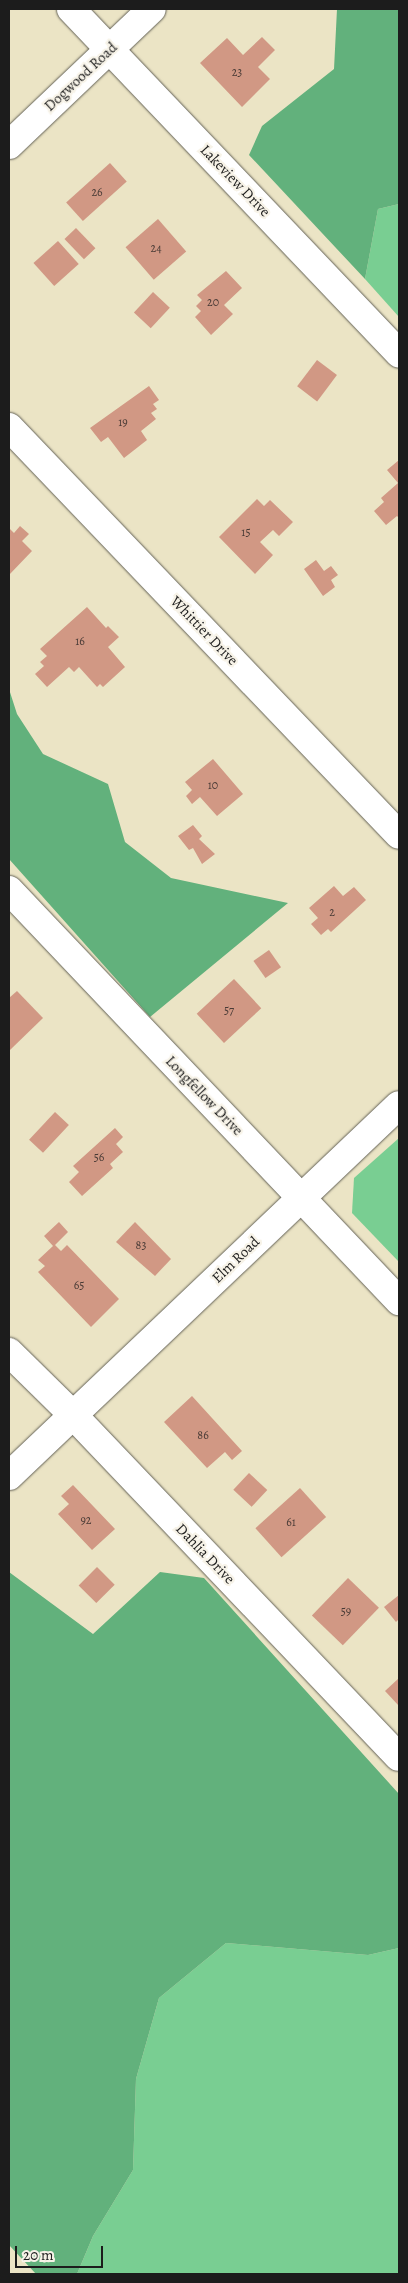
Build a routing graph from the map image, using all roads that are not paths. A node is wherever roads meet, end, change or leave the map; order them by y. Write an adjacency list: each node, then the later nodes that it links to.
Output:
1 (71, 9): 3 (street, Lakeview Drive)
2 (152, 9): 3 (street, Dogwood Road)
3 (110, 50): 4 (street, Dogwood Road); 5 (street, Lakeview Drive)
4 (9, 145)
5 (399, 354)
6 (9, 427): 7 (street, Whittier Drive)
7 (399, 835)
8 (9, 890): 10 (street, Longfellow Drive)
9 (399, 1105): 10 (street, Elm Road)
10 (302, 1198): 11 (street, Longfellow Drive); 13 (street, Elm Road)
11 (399, 1302)
12 (9, 1352): 13 (street, Dahlia Drive)
13 (73, 1415): 14 (street, Elm Road); 15 (street, Dahlia Drive)
14 (9, 1476)
15 (399, 1758)

